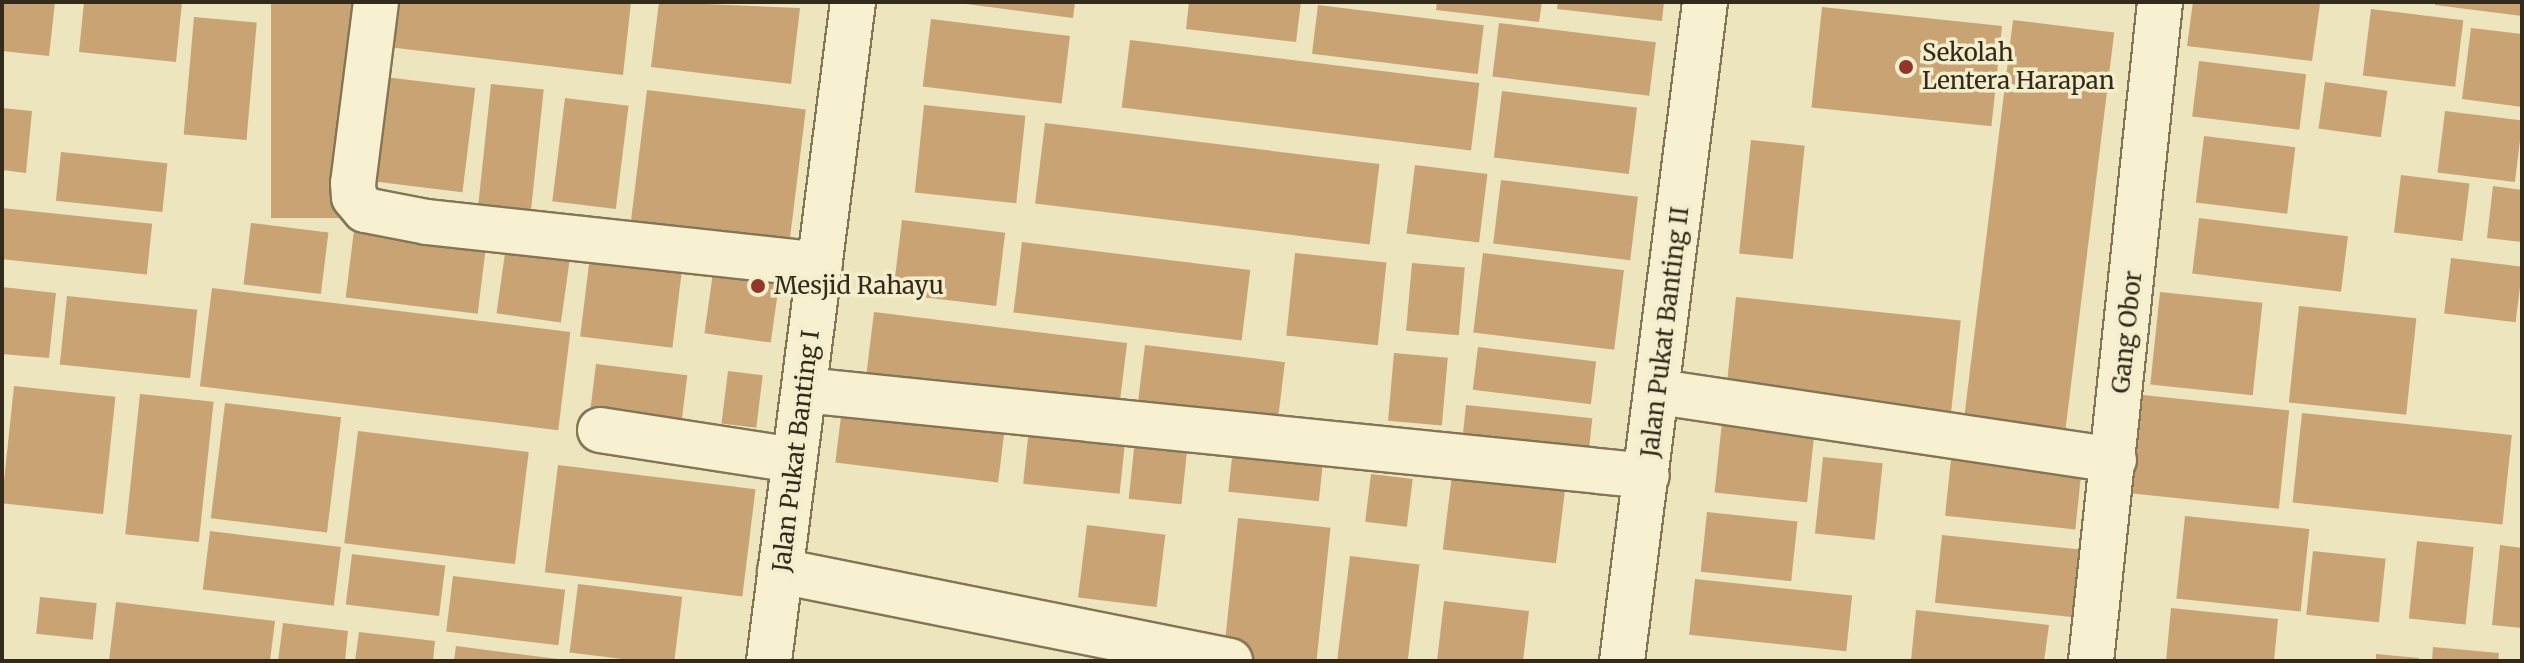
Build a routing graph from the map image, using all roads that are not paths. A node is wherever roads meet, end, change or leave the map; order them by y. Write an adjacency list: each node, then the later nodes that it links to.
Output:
1 (376, 2): 5 (street)
2 (852, 2): 5 (street, Jalan Pukat Banting I)
3 (1705, 2): 7 (street, Jalan Pukat Banting II)
4 (2160, 2): 10 (street, Gang Obor)
5 (820, 265): 6 (street, Jalan Pukat Banting I)
6 (804, 390): 9 (street, Jalan Pukat Banting I); 11 (street)
7 (1659, 392): 10 (street); 11 (street, Jalan Pukat Banting II)
8 (600, 430): 9 (street)
9 (794, 460): 12 (street, Jalan Pukat Banting I)
10 (2114, 460): 16 (street, Gang Obor)
11 (1647, 476): 15 (street, Jalan Pukat Banting II)
12 (780, 571): 13 (street, Jalan Pukat Banting I); 14 (street)
13 (769, 661)
14 (1230, 661)
15 (1622, 661)
16 (2091, 661)

